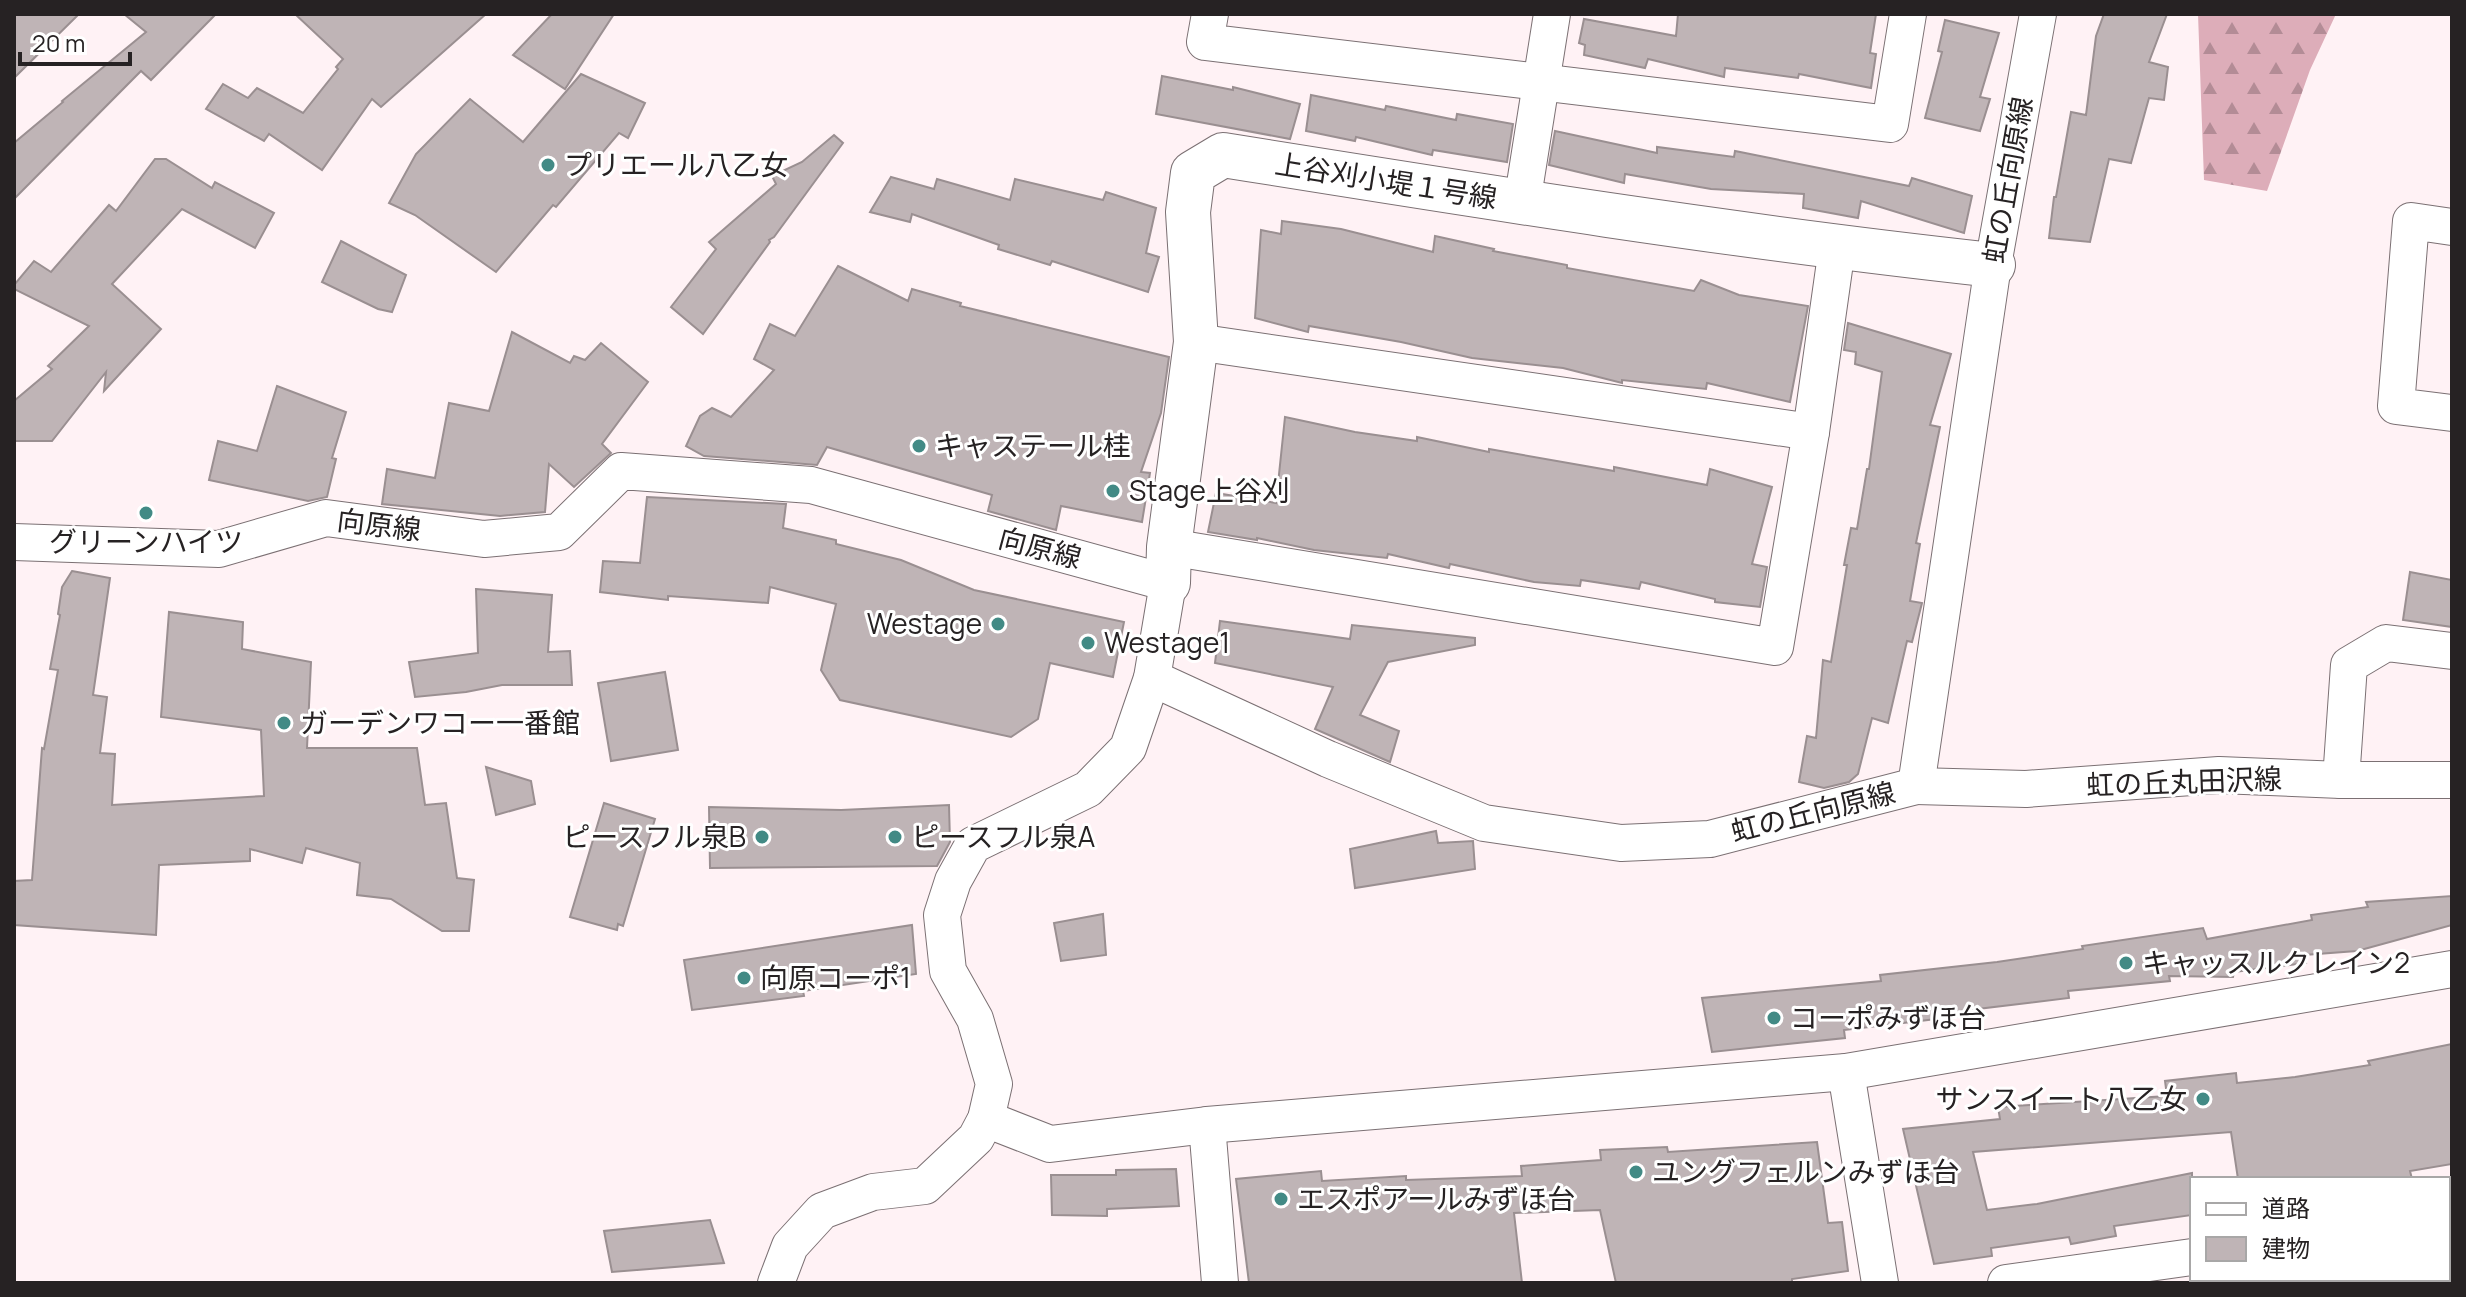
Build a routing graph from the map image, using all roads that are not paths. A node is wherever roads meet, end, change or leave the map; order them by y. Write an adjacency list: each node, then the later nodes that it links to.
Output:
1 (1210, 14): 5 (street)
2 (1552, 14): 5 (street)
3 (1908, 14): 5 (street)
4 (2038, 14): 9 (street, 虹の丘向原線)
5 (1542, 83): 6 (street)
6 (1522, 203): 8 (street, 上谷刈小堤１号線); 10 (street, 上谷刈小堤１号線)
7 (2452, 227): 11 (street)
8 (1837, 248): 9 (street, 上谷刈小堤１号線); 12 (street)
9 (1993, 265): 19 (street, 虹の丘向原線)
10 (1196, 342): 12 (street); 14 (street, 上谷刈小堤１号線)
11 (2452, 413)
12 (1811, 432): 14 (street, 向原線)
13 (14, 542): 14 (street, 向原線)
14 (1169, 565): 16 (street)
15 (2452, 651): 17 (street)
16 (1152, 678): 19 (street, 虹の丘向原線); 22 (street)
17 (2341, 780): 18 (street, 虹の丘丸田沢線); 19 (street, 虹の丘丸田沢線)
18 (2452, 780)
19 (1916, 786)
20 (2452, 969): 21 (street)
21 (1846, 1072): 23 (street); 27 (street)
22 (986, 1119): 23 (street); 25 (street)
23 (1207, 1125): 26 (street)
24 (2190, 1257): 28 (street)
25 (776, 1283)
26 (1220, 1283)
27 (1880, 1283)
28 (2006, 1283)

